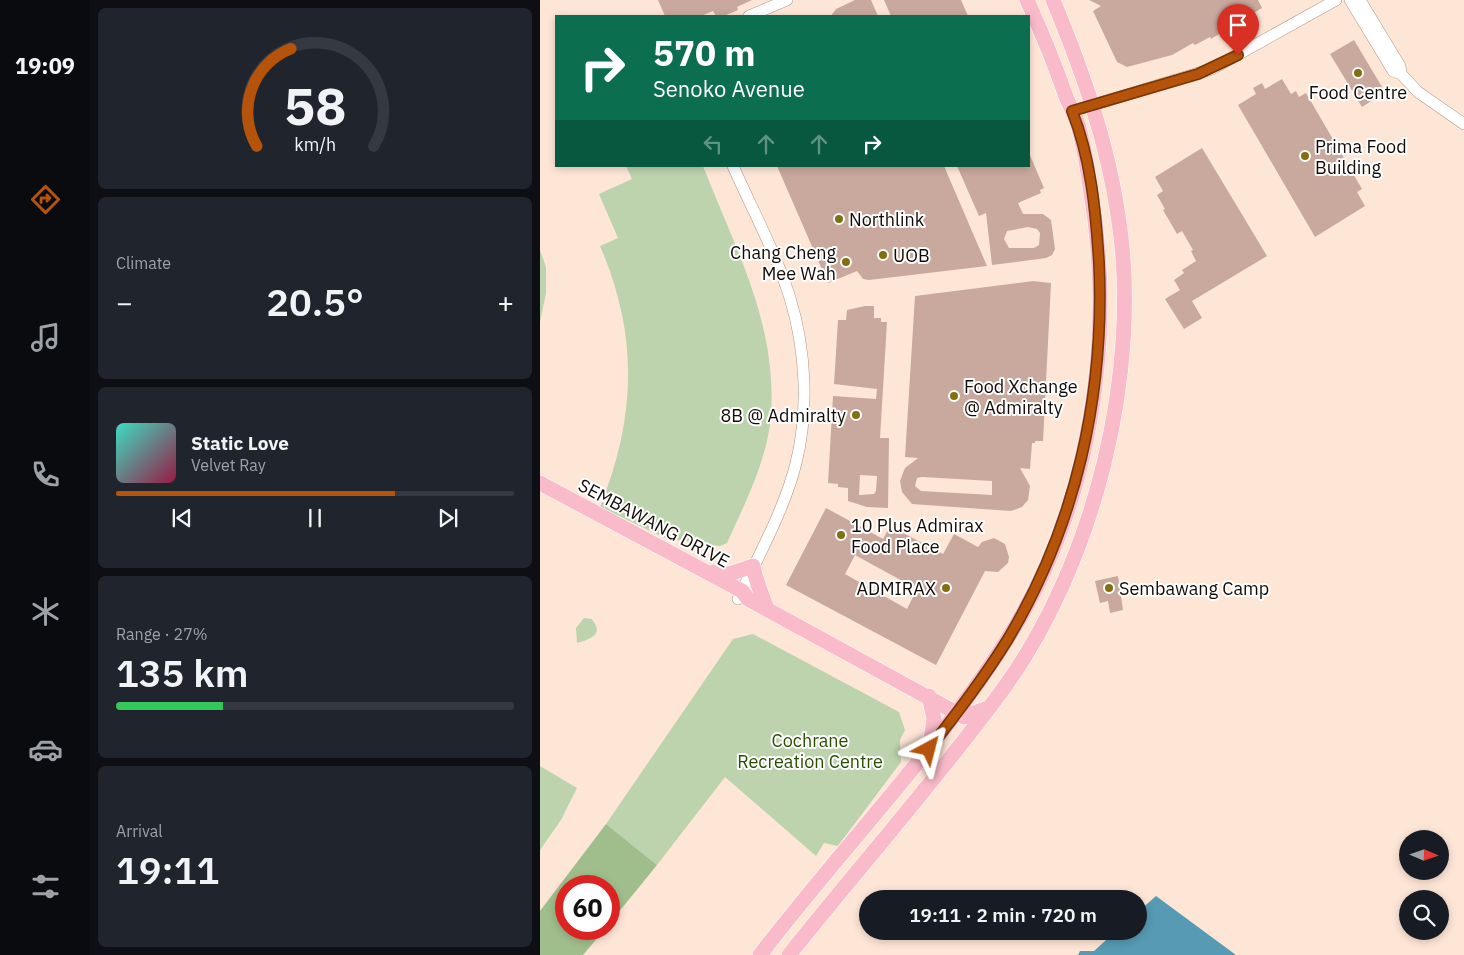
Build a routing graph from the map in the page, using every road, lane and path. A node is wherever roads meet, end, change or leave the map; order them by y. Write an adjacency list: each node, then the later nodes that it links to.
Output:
1 (786, 0): 7 (street)
2 (1027, 0): 10 (main road)
3 (1053, 0): 9 (main road)
4 (1336, 0): 9 (street)
5 (1350, 0): 8 (street)
6 (1360, 0): 8 (street)
7 (751, 15)
8 (1401, 74): 11 (street)
9 (1094, 106): 10 (street); 20 (main road)
10 (1072, 111): 21 (main road)
11 (1464, 124)
12 (733, 167): 15 (street)
13 (540, 483): 16 (main road, SEMBAWANG DRIVE)
14 (540, 494): 17 (main road, SEMBAWANG DRIVE)
15 (753, 566): 16 (main road); 17 (street); 18 (main road)
16 (706, 572): 17 (main road, SEMBAWANG DRIVE)
17 (742, 596): 18 (main road, SEMBAWANG DRIVE)
18 (767, 609): 19 (main road, SEMBAWANG DRIVE)
19 (928, 696): 21 (main road, SEMBAWANG DRIVE); 22 (main road)
20 (988, 707): 21 (main road); 24 (main road)
21 (956, 712): 22 (main road)
22 (929, 749): 23 (main road)
23 (760, 955)
24 (789, 955)

